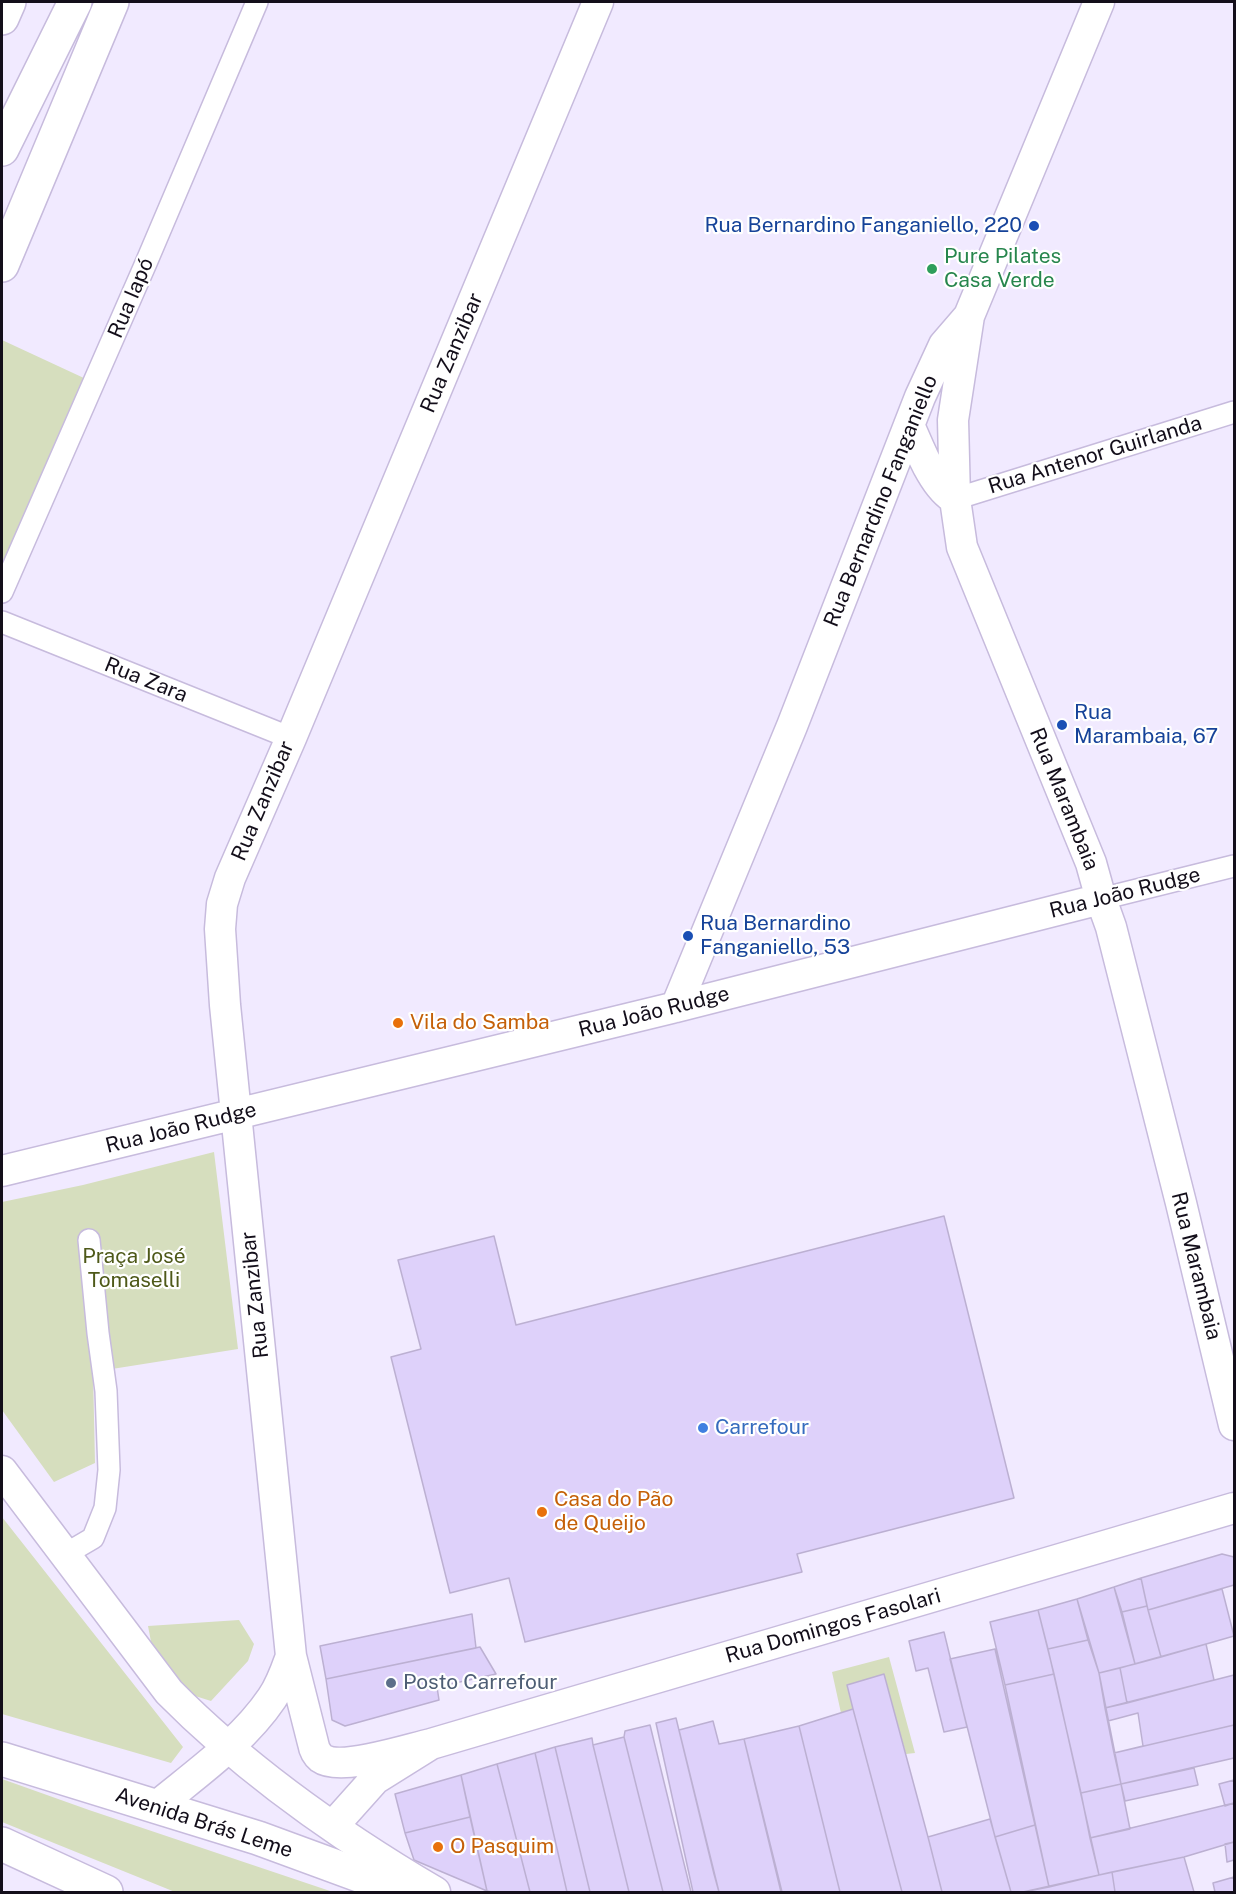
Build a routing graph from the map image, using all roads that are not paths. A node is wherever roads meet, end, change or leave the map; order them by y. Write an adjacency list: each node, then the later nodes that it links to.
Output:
1 (9, 2): 7 (main road)
2 (75, 2): 8 (main road)
3 (112, 2): 9 (main road)
4 (257, 2): 14 (street, Rua Iapó)
5 (598, 2): 16 (street, Rua Zanzibar)
6 (1099, 2): 10 (street, Rua Bernardino Fanganiello)
7 (2, 18)
8 (2, 149)
9 (2, 265)
10 (969, 316): 12 (street, Rua Bernardino Fanganiello); 13 (street, Rua Marambaia)
11 (1234, 412): 13 (street, Rua Antenor Guirlanda)
12 (909, 424): 13 (street); 19 (street, Rua Bernardino Fanganiello)
13 (955, 499): 18 (street, Rua Marambaia)
14 (2, 592)
15 (2, 622): 16 (street, Rua Zara)
16 (291, 738): 20 (street, Rua Zanzibar)
17 (1234, 866): 18 (street, Rua João Rudge)
18 (1101, 899): 19 (street, Rua João Rudge); 23 (street, Rua Marambaia)
19 (676, 1007): 20 (street, Rua João Rudge)
20 (237, 1114): 21 (street, Rua João Rudge); 27 (street, Rua Zanzibar)
21 (2, 1171)
22 (89, 1240): 26 (street)
23 (1234, 1425)
24 (2, 1471): 26 (street)
25 (1234, 1508): 29 (street, Rua Domingos Fasolari)
26 (64, 1555): 30 (street)
27 (291, 1656): 28 (street, Rua Zanzibar); 30 (street, Rua Zanzibar)
28 (312, 1743): 29 (street, Rua Domingos Fasolari)
29 (431, 1744): 33 (street, Rua Domingos Fasolari)
30 (227, 1748): 32 (street, Rua Zanzibar); 33 (street)
31 (2, 1759): 32 (main road, Avenida Brás Leme)
32 (157, 1806): 36 (main road, Avenida Brás Leme)
33 (333, 1826): 37 (street)
34 (2, 1845): 35 (main road)
35 (106, 1893)
36 (405, 1893)
37 (435, 1893)

